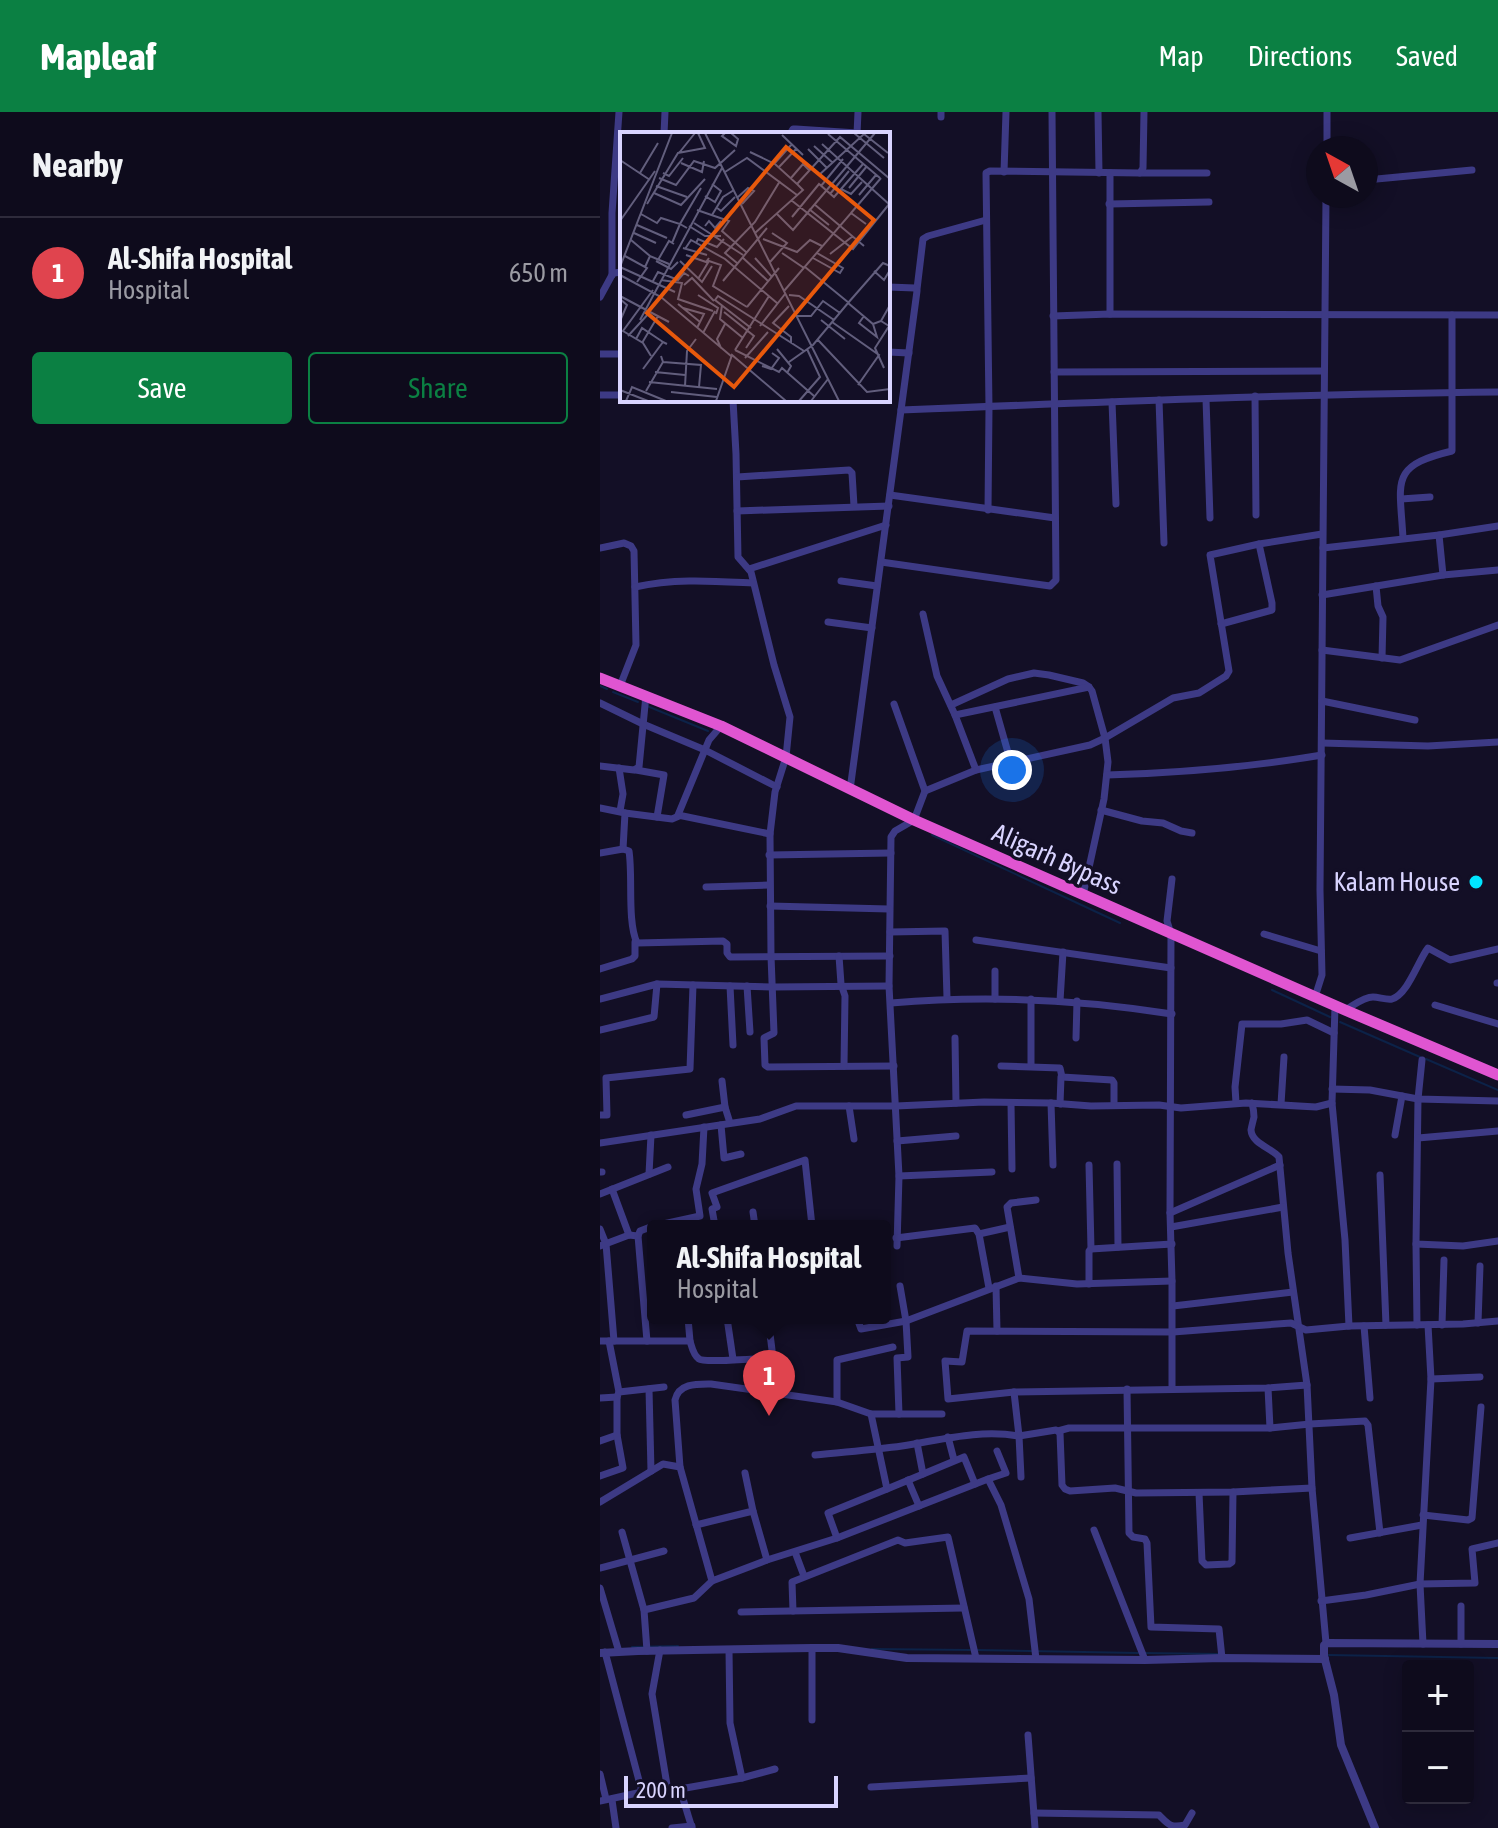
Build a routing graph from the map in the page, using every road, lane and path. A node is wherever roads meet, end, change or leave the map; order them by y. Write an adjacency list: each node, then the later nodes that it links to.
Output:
1 (619, 112): 27 (street)
2 (665, 112): 9 (street)
3 (858, 112): 12 (street)
4 (1006, 112): 15 (street)
5 (1052, 112): 16 (street)
6 (1098, 112): 17 (street)
7 (1144, 112): 19 (street)
8 (1327, 112): 13 (street)
9 (664, 132)
10 (791, 132): 11 (street)
11 (842, 132)
12 (857, 132)
13 (1327, 136)
14 (1472, 170): 21 (street)
15 (1004, 172): 16 (street); 25 (street)
16 (1052, 172): 17 (street); 35 (street)
17 (1099, 173): 18 (street)
18 (1110, 173): 19 (street); 23 (street)
19 (1140, 173): 20 (street)
20 (1207, 173)
21 (1378, 179)
22 (1209, 202): 23 (street)
23 (1109, 204): 31 (street)
24 (1326, 208): 32 (street)
25 (986, 220): 29 (street); 49 (street)
26 (620, 272): 27 (street)
27 (612, 275): 30 (street)
28 (890, 287): 29 (street)
29 (917, 289): 37 (street)
30 (600, 297)
31 (1110, 314): 32 (street); 35 (street)
32 (1324, 315): 33 (street); 38 (street)
33 (1452, 315): 34 (street); 40 (street)
34 (1498, 315)
35 (1053, 316): 39 (street)
36 (890, 352): 37 (street)
37 (909, 353): 50 (street)
38 (1324, 371): 39 (street); 42 (street)
39 (1054, 372): 48 (street)
40 (1452, 392): 41 (street); 42 (street); 54 (street)
41 (1498, 392)
42 (1324, 395): 43 (street); 65 (street)
43 (1255, 396): 44 (street); 60 (street)
44 (1206, 399): 45 (street); 62 (street)
45 (1159, 400): 47 (street); 68 (street)
46 (733, 402): 51 (street)
47 (1112, 402): 48 (street); 55 (street)
48 (1055, 404): 49 (street); 61 (street)
49 (989, 408): 50 (street); 58 (street)
50 (901, 410): 52 (street)
51 (737, 477): 56 (street); 59 (street)
52 (890, 495): 57 (street); 58 (street)
53 (1430, 497): 54 (street)
54 (1401, 499): 67 (street)
55 (1116, 504)
56 (854, 506): 57 (street); 59 (street)
57 (889, 506): 63 (street)
58 (988, 510): 61 (street)
59 (737, 511): 73 (street)
60 (1256, 515)
61 (1055, 518): 72 (street)
62 (1210, 518)
63 (886, 525): 72 (street); 73 (street)
64 (1498, 526): 66 (street)
65 (1322, 534): 69 (street); 71 (street)
66 (1439, 535): 67 (street); 75 (street)
67 (1403, 538): 71 (street)
68 (1164, 543)
69 (1259, 544): 84 (street); 84 (street)
70 (600, 548): 80 (street)
71 (1323, 548): 81 (street)
72 (881, 562): 78 (street)
73 (749, 569): 77 (street)
74 (1498, 570): 75 (street)
75 (1443, 575): 79 (street)
76 (841, 581): 78 (street)
77 (753, 583): 80 (street); 107 (street)
78 (877, 586): 86 (street)
79 (1376, 586): 81 (street); 88 (street)
80 (635, 587): 90 (street)
81 (1322, 595): 87 (street)
82 (923, 614): 96 (street)
83 (828, 622): 86 (street)
84 (1221, 624): 102 (street)
85 (1498, 625): 88 (street)
86 (872, 628): 115 (street)
87 (1322, 650): 88 (street); 93 (street)
88 (1382, 658)
89 (600, 678): 90 (highway, Aligarh Bypass)
90 (620, 686): 92 (highway, Aligarh Bypass)
91 (1089, 687): 96 (street); 97 (street); 102 (street)
92 (646, 695): 100 (street); 101 (highway, Aligarh Bypass)
93 (1322, 701): 99 (street); 104 (street)
94 (600, 703): 100 (street)
95 (894, 704): 116 (street)
96 (951, 705): 98 (street)
97 (995, 707): 98 (street); 108 (street)
98 (955, 715): 112 (street)
99 (1415, 720)
100 (643, 724): 105 (street); 111 (street)
101 (721, 726): 105 (street); 107 (highway, Aligarh Bypass)
102 (1105, 738): 108 (street); 113 (street)
103 (1498, 742): 104 (street)
104 (1322, 743): 106 (street)
105 (705, 750): 114 (street); 120 (street)
106 (1322, 755): 113 (street); 141 (street)
107 (786, 757): 114 (street); 115 (highway, Aligarh Bypass)
108 (1011, 763): 112 (street)
109 (600, 766): 110 (street)
110 (619, 768): 111 (street); 119 (street)
111 (636, 770): 121 (street)
112 (976, 770): 116 (street)
113 (1107, 775): 118 (street)
114 (777, 787): 124 (street)
115 (850, 790): 122 (highway, Aligarh Bypass)
116 (925, 791): 122 (street)
117 (600, 808): 119 (street)
118 (1101, 810): 123 (street); 132 (street)
119 (622, 812): 121 (street); 125 (street)
120 (679, 816): 121 (street); 124 (street)
121 (657, 817)
122 (914, 820): 127 (street); 132 (highway, Aligarh Bypass)
123 (1192, 833)
124 (770, 834): 128 (street)
125 (623, 849): 126 (street); 139 (street)
126 (600, 853)
127 (891, 853): 128 (street); 134 (street)
128 (769, 855): 130 (street)
129 (1172, 879): 136 (street)
130 (769, 885): 131 (street); 133 (street)
131 (706, 887)
132 (1083, 895): 136 (highway, Aligarh Bypass)
133 (770, 906): 134 (street); 143 (street)
134 (889, 909): 135 (street)
135 (890, 932): 145 (street); 157 (street)
136 (1171, 934): 146 (street); 156 (highway, Aligarh Bypass)
137 (1264, 934): 141 (street)
138 (976, 940): 142 (street)
139 (635, 942): 143 (street); 147 (street)
140 (1498, 949): 165 (street)
141 (1321, 951): 156 (street)
142 (1063, 952): 146 (street); 161 (street)
143 (771, 956): 144 (street); 155 (street)
144 (839, 956): 145 (street); 153 (street)
145 (890, 956): 154 (street)
146 (1171, 968): 166 (street)
147 (600, 969)
148 (995, 971): 159 (street)
149 (657, 984): 150 (street); 158 (street); 168 (street)
150 (693, 985): 151 (street); 199 (street)
151 (730, 986): 152 (street); 173 (street)
152 (747, 986): 155 (street); 169 (street)
153 (842, 986): 154 (street); 155 (street); 176 (street)
154 (889, 986): 163 (street)
155 (772, 987): 176 (street)
156 (1315, 997): 165 (highway, Aligarh Bypass)
157 (947, 998): 159 (street); 163 (street)
158 (600, 999)
159 (995, 999): 160 (street)
160 (1031, 999): 161 (street); 179 (street)
161 (1060, 1001): 162 (street)
162 (1077, 1001): 166 (street); 172 (street)
163 (891, 1003): 177 (street)
164 (1435, 1005): 167 (street)
165 (1340, 1008): 170 (street); 180 (highway, Aligarh Bypass)
166 (1172, 1014): 198 (street)
167 (1498, 1024)
168 (600, 1030)
169 (750, 1032)
170 (1334, 1033): 183 (street); 190 (street)
171 (955, 1038): 187 (street)
172 (1076, 1038)
173 (733, 1045)
174 (1284, 1057): 193 (street)
175 (1422, 1060): 185 (street)
176 (844, 1066): 177 (street)
177 (894, 1066): 196 (street)
178 (1001, 1066): 179 (street)
179 (1031, 1066): 181 (street)
180 (1498, 1075)
181 (1061, 1077): 189 (street); 194 (street)
182 (722, 1081): 197 (street)
183 (1332, 1089): 184 (street); 192 (street)
184 (1402, 1096): 185 (street); 205 (street)
185 (1418, 1099): 186 (street); 207 (street)
186 (1498, 1101)
187 (956, 1103): 188 (street); 196 (street)
188 (1011, 1103): 189 (street); 217 (street)
189 (1056, 1103): 194 (street); 213 (street)
190 (1236, 1103): 191 (street); 198 (street)
191 (1252, 1103): 193 (street); 215 (street)
192 (1332, 1103): 193 (street); 266 (street)
193 (1281, 1104)
194 (1114, 1105): 198 (street)
195 (849, 1106): 196 (street); 201 (street); 208 (street)
196 (896, 1106): 209 (street)
197 (725, 1107): 200 (street); 201 (street)
198 (1170, 1107): 227 (street)
199 (600, 1115)
200 (686, 1115)
201 (726, 1124): 202 (street); 211 (street)
202 (704, 1127): 204 (street); 228 (street)
203 (1498, 1131): 207 (street)
204 (651, 1135): 210 (street); 219 (street)
205 (1395, 1135)
206 (956, 1136): 209 (street)
207 (1418, 1138): 240 (street)
208 (854, 1139)
209 (897, 1141): 221 (street)
210 (600, 1143)
211 (741, 1154)
212 (1117, 1164): 242 (street)
213 (1053, 1165)
214 (1089, 1165): 243 (street)
215 (1280, 1165): 225 (street); 227 (street)
216 (668, 1167): 219 (street)
217 (1012, 1169)
218 (992, 1172): 221 (street)
219 (649, 1174): 222 (street)
220 (1380, 1175): 262 (street)
221 (899, 1176): 236 (street)
222 (612, 1189): 223 (street); 237 (street)
223 (600, 1194)
224 (1036, 1200): 232 (street)
225 (1283, 1207): 233 (street); 251 (street)
226 (753, 1212): 230 (street)
227 (1170, 1213): 233 (street)
228 (688, 1220)
229 (714, 1220): 231 (street)
230 (754, 1220)
231 (811, 1220)
232 (1010, 1227): 236 (street); 246 (street)
233 (1171, 1227): 239 (street)
234 (647, 1228): 237 (street)
235 (600, 1229): 241 (street)
236 (979, 1234): 250 (street)
237 (634, 1235): 241 (street); 272 (street)
238 (1498, 1241): 240 (street)
239 (1172, 1244): 242 (street); 247 (street)
240 (1416, 1244): 263 (street)
241 (603, 1245): 271 (street)
242 (1118, 1247): 243 (street)
243 (1091, 1249): 248 (street)
244 (1444, 1260): 265 (street)
245 (1480, 1266): 255 (street)
246 (1019, 1278): 248 (street); 250 (street)
247 (1172, 1281): 248 (street); 252 (street)
248 (1089, 1284)
249 (900, 1286): 253 (street)
250 (992, 1287): 253 (street); 269 (street)
251 (1293, 1292): 252 (street); 268 (street)
252 (1173, 1306): 270 (street)
253 (906, 1321): 261 (street); 291 (street)
254 (1498, 1321): 255 (street)
255 (1478, 1323): 265 (street)
256 (689, 1324): 273 (street)
257 (728, 1324): 275 (street)
258 (769, 1324): 275 (street)
259 (859, 1324): 260 (street)
260 (889, 1324)
261 (891, 1324)
262 (1386, 1325): 263 (street); 267 (street)
263 (1417, 1325): 264 (street)
264 (1428, 1325): 265 (street); 277 (street)
265 (1442, 1325)
266 (1349, 1326): 267 (street); 268 (street)
267 (1364, 1326): 287 (street)
268 (1298, 1327): 270 (street); 278 (street)
269 (997, 1331): 270 (street); 284 (street)
270 (1173, 1332): 283 (street)
271 (608, 1341): 272 (street); 285 (street)
272 (647, 1341): 273 (street)
273 (690, 1341): 275 (street)
274 (893, 1347): 288 (street)
275 (733, 1359)
276 (1480, 1377): 277 (street)
277 (1431, 1379): 323 (street)
278 (1307, 1385): 280 (street); 293 (street)
279 (664, 1387): 281 (street)
280 (1268, 1388): 283 (street); 294 (street)
281 (649, 1389): 285 (street); 307 (street)
282 (1127, 1389): 283 (street); 284 (street); 295 (street)
283 (1172, 1389)
284 (1014, 1392): 298 (street)
285 (618, 1394): 286 (street); 297 (street)
286 (600, 1398)
287 (1370, 1398)
288 (837, 1402): 290 (street); 306 (street)
289 (1481, 1407): 323 (street)
290 (871, 1414): 291 (street); 302 (street)
291 (899, 1414): 292 (street)
292 (942, 1414)
293 (1310, 1424): 294 (street); 315 (street); 328 (street)
294 (1270, 1428): 295 (street)
295 (1127, 1429): 296 (street); 317 (street)
296 (1058, 1431): 298 (street); 317 (street)
297 (617, 1435): 300 (street); 310 (street)
298 (1019, 1436): 299 (street); 311 (street)
299 (948, 1437): 301 (street); 305 (street)
300 (600, 1441)
301 (917, 1443): 302 (street); 309 (street)
302 (879, 1448): 304 (street); 316 (street)
303 (997, 1451): 312 (street)
304 (815, 1455)
305 (954, 1460): 309 (street); 314 (street)
306 (680, 1467): 307 (street); 324 (street)
307 (651, 1471): 320 (street)
308 (745, 1473): 322 (street)
309 (923, 1474): 313 (street)
310 (600, 1476)
311 (1021, 1477)
312 (988, 1479): 314 (street); 359 (street)
313 (908, 1480): 316 (street); 321 (street)
314 (975, 1484): 321 (street)
315 (1312, 1488): 318 (street); 341 (street)
316 (887, 1489): 329 (street)
317 (1127, 1491): 319 (street); 358 (street)
318 (1233, 1492): 319 (street); 319 (street)
319 (1199, 1493)
320 (600, 1502)
321 (919, 1506): 329 (street)
322 (753, 1511): 324 (street); 335 (street)
323 (1423, 1515): 325 (street)
324 (696, 1525): 338 (street)
325 (1422, 1525): 328 (street); 339 (street)
326 (1094, 1530): 360 (street)
327 (622, 1532): 334 (street)
328 (1380, 1533): 330 (street)
329 (837, 1538): 333 (street)
330 (1350, 1538)
331 (1498, 1543): 339 (street)
332 (664, 1551): 334 (street)
333 (795, 1552): 335 (street); 337 (street)
334 (630, 1560): 336 (street); 344 (street)
335 (767, 1560): 338 (street)
336 (600, 1568)
337 (804, 1576): 343 (street); 345 (street)
338 (712, 1581): 344 (street)
339 (1420, 1584): 341 (street); 347 (street)
340 (600, 1588): 355 (street)
341 (1321, 1601): 354 (street)
342 (1461, 1606): 348 (street)
343 (964, 1608): 345 (street); 357 (street)
344 (644, 1610): 353 (street)
345 (793, 1611): 346 (street)
346 (741, 1612)
347 (1423, 1644): 348 (street); 354 (street)
348 (1461, 1644): 349 (street)
349 (1498, 1644)
350 (812, 1648): 352 (street); 357 (street); 361 (street)
351 (660, 1650): 352 (street); 353 (street); 369 (street)
352 (729, 1650): 365 (street)
353 (647, 1651): 355 (street)
354 (1325, 1651): 358 (street); 378 (street)
355 (619, 1652): 356 (street)
356 (602, 1653): 370 (street)
357 (976, 1658): 359 (street)
358 (1222, 1658): 360 (street)
359 (1036, 1659): 360 (street)
360 (1145, 1660)
361 (812, 1720)
362 (1028, 1735): 366 (street)
363 (775, 1769): 365 (street)
364 (600, 1774): 371 (street)
365 (742, 1778): 368 (street)
366 (1031, 1778): 367 (street); 372 (street)
367 (871, 1787)
368 (680, 1789): 369 (street); 374 (street)
369 (668, 1791): 370 (street)
370 (642, 1792): 371 (street)
371 (606, 1800): 375 (street)
372 (1034, 1813): 373 (street); 377 (street)
373 (1192, 1813)
374 (692, 1827): 376 (street)
375 (616, 1828)
376 (672, 1828)
377 (1035, 1828)
378 (1375, 1828)

